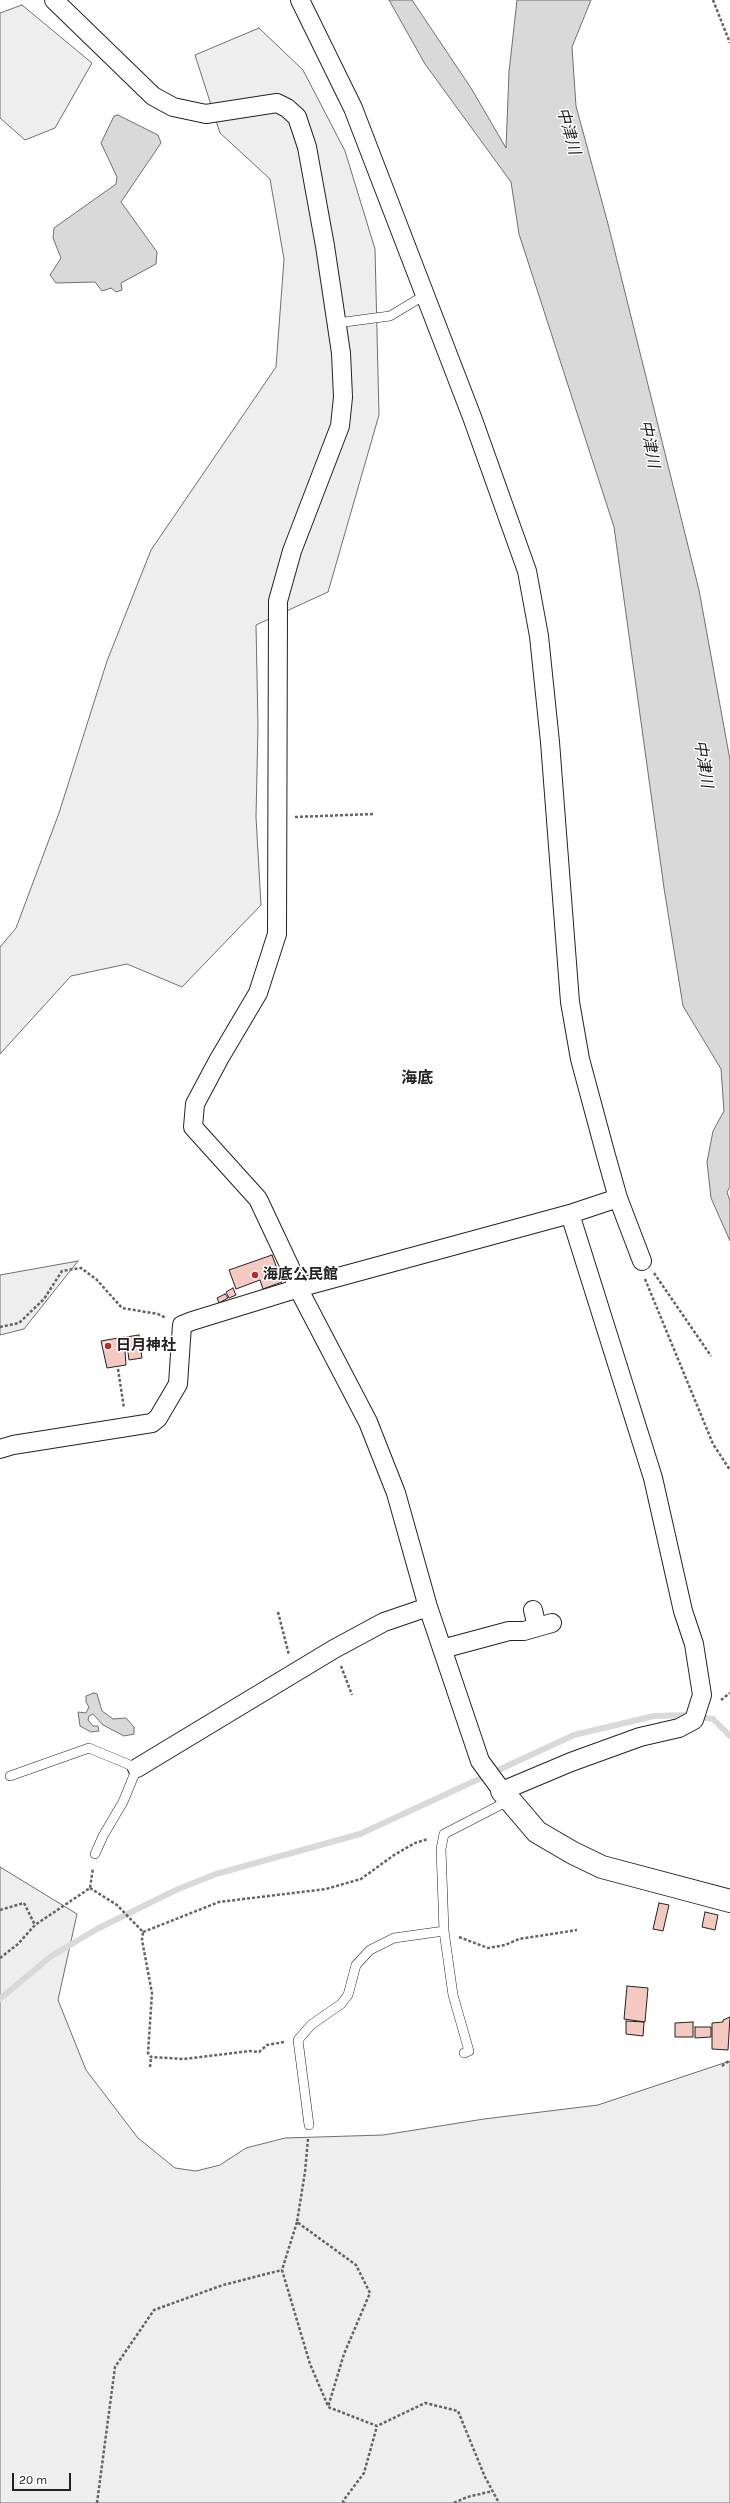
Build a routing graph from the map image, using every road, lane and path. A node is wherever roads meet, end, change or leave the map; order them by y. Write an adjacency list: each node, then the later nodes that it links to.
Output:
1 (54, 0): 6 (street)
2 (300, 0): 5 (street)
3 (713, 0): 4 (path)
4 (730, 43)
5 (425, 295): 6 (lane); 9 (street)
6 (336, 323): 8 (street)
7 (374, 814): 8 (path)
8 (278, 818): 12 (street)
9 (618, 1198): 10 (street); 11 (street)
10 (570, 1214): 12 (street); 29 (street)
11 (642, 1261): 15 (path); 19 (path)
12 (298, 1288): 14 (street); 20 (street)
13 (0, 1327): 14 (path)
14 (182, 1329): 17 (street)
15 (711, 1356)
16 (118, 1369): 17 (path)
17 (127, 1426): 18 (street)
18 (0, 1450)
19 (730, 1470)
20 (428, 1607): 23 (street); 24 (street)
21 (278, 1612): 25 (path)
22 (541, 1620): 24 (street)
23 (334, 1649): 25 (street); 26 (path)
24 (442, 1649): 29 (street)
25 (293, 1673): 27 (street)
26 (352, 1695)
27 (137, 1768): 28 (lane); 31 (lane)
28 (10, 1776)
29 (506, 1796): 30 (lane); 33 (street)
30 (444, 1834): 37 (lane); 38 (path)
31 (95, 1854): 32 (path)
32 (90, 1888): 35 (path); 38 (path)
33 (730, 1901)
34 (0, 1910): 35 (path)
35 (36, 1925): 40 (path)
36 (577, 1930): 39 (path)
37 (444, 1931): 41 (lane); 43 (lane)
38 (143, 1932): 44 (path)
39 (455, 1935)
40 (0, 1958)
41 (298, 2040): 42 (path); 49 (lane)
42 (259, 2052): 44 (path); 45 (path)
43 (464, 2053)
44 (151, 2057): 48 (path)
45 (257, 2057)
46 (730, 2060): 47 (path)
47 (722, 2066)
48 (150, 2067)
49 (309, 2125): 50 (path)
50 (297, 2222): 51 (path); 52 (path)
51 (282, 2270): 52 (path); 55 (path)
52 (328, 2407): 53 (path)
53 (377, 2426): 54 (path); 56 (path)
54 (493, 2491): 57 (path); 58 (path)
55 (97, 2503)
56 (344, 2503)
57 (454, 2503)
58 (499, 2503)

